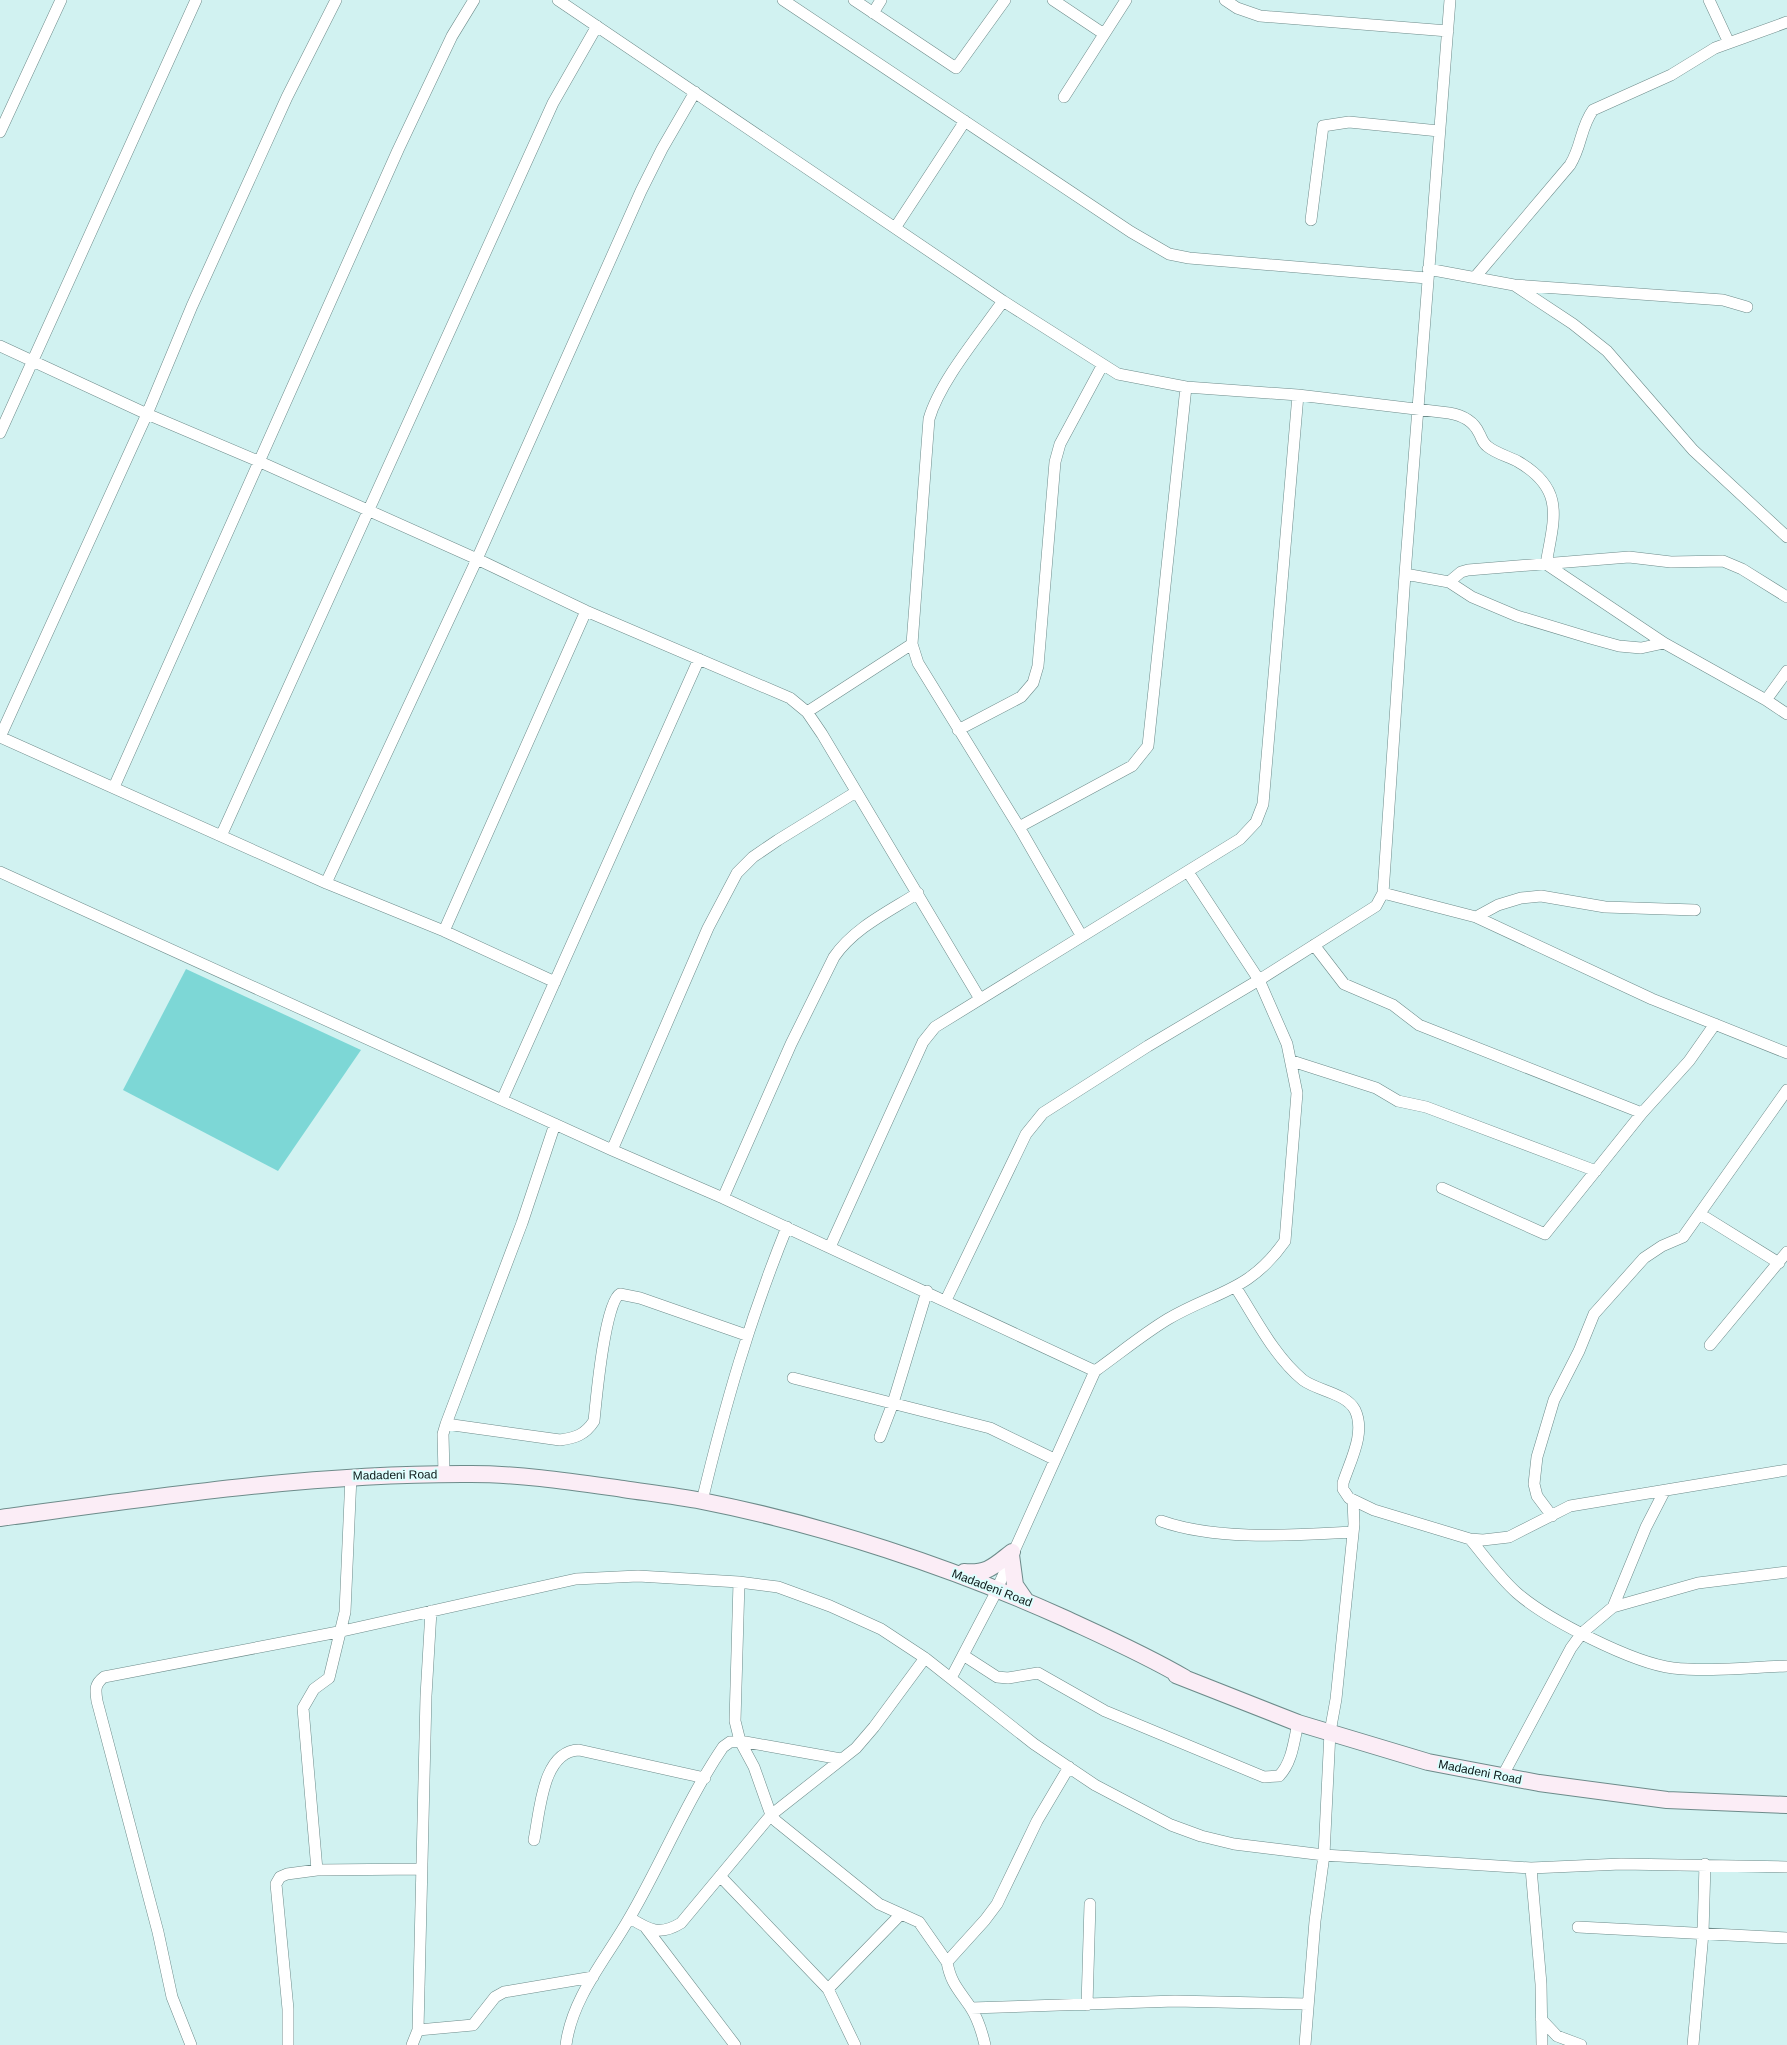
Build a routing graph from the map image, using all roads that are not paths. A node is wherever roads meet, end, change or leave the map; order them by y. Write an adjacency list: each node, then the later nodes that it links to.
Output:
1 (61, 0): 25 (street)
2 (196, 0): 34 (street)
3 (336, 0): 39 (street)
4 (474, 0): 41 (street)
5 (558, 0): 17 (street)
6 (783, 0): 23 (street)
7 (854, 0): 15 (street)
8 (881, 0): 15 (street)
9 (1005, 0): 15 (street)
10 (1053, 0): 19 (street)
11 (1126, 0): 19 (street)
12 (1225, 0): 18 (street)
13 (1450, 0): 18 (street)
14 (1709, 0): 20 (street)
15 (872, 13)
16 (1787, 22): 20 (street)
17 (597, 26): 21 (street); 42 (street)
18 (1448, 31): 24 (street)
19 (1104, 34): 22 (street)
20 (1729, 43): 29 (street)
21 (695, 92): 27 (street); 44 (street)
22 (1064, 97)
23 (965, 122): 27 (street); 28 (street)
24 (1439, 131): 26 (street); 28 (street)
25 (0, 132)
26 (1311, 220)
27 (895, 228): 31 (street)
28 (1428, 273): 29 (street); 38 (street)
29 (1476, 276): 30 (street)
30 (1514, 285): 32 (street); 43 (street)
31 (1003, 301): 35 (street); 51 (street)
32 (1747, 307)
33 (0, 346): 34 (street)
34 (32, 360): 39 (street); 40 (street)
35 (1102, 366): 36 (street); 57 (street)
36 (1186, 387): 37 (street); 61 (street)
37 (1298, 395): 38 (street); 64 (street)
38 (1417, 410): 45 (street); 46 (street)
39 (147, 414): 41 (street); 58 (street)
40 (0, 433)
41 (258, 460): 42 (street); 59 (street)
42 (368, 510): 44 (street); 62 (street)
43 (1787, 537)
44 (476, 558): 49 (street); 65 (street)
45 (1546, 564): 47 (street); 48 (street); 50 (street)
46 (1404, 574): 47 (street); 66 (street)
47 (1449, 582): 50 (street)
48 (1787, 597)
49 (586, 611): 52 (street); 70 (street)
50 (1664, 643): 54 (street)
51 (912, 644): 55 (street); 57 (street)
52 (699, 659): 55 (street); 74 (street)
53 (1787, 671): 54 (street)
54 (1766, 700): 56 (street)
55 (807, 712): 60 (street)
56 (1787, 714)
57 (958, 730): 61 (street)
58 (0, 737): 59 (street)
59 (114, 787): 62 (street)
60 (856, 792): 67 (street); 83 (street)
61 (1019, 827): 71 (street)
62 (221, 836): 65 (street)
63 (0, 872): 80 (street)
64 (1188, 872): 71 (street); 73 (street)
65 (326, 882): 70 (street)
66 (1383, 892): 69 (street); 72 (street)
67 (918, 893): 75 (street); 86 (street)
68 (1695, 910): 69 (street)
69 (1476, 917): 76 (street)
70 (444, 931): 74 (street)
71 (1081, 936): 75 (street)
72 (1314, 945): 73 (street); 81 (street)
73 (1259, 980): 78 (street); 94 (street)
74 (555, 982): 80 (street)
75 (980, 999): 89 (street)
76 (1715, 1024): 77 (street); 81 (street)
77 (1787, 1053)
78 (1292, 1061): 84 (street); 92 (street)
79 (1787, 1090): 87 (street)
80 (502, 1100): 82 (street)
81 (1642, 1113): 84 (street)
82 (555, 1124): 83 (street); 100 (street)
83 (612, 1150): 86 (street)
84 (1596, 1171): 85 (street)
85 (1442, 1188)
86 (724, 1198): 88 (street)
87 (1700, 1214): 91 (street); 109 (street)
88 (788, 1227): 89 (street); 95 (street)
89 (830, 1247): 93 (street)
90 (1787, 1252): 91 (street)
91 (1779, 1263): 96 (street)
92 (1236, 1288): 97 (street); 107 (street)
93 (927, 1291): 94 (street); 99 (street)
94 (946, 1300): 97 (street)
95 (746, 1335): 100 (street); 108 (street)
96 (1710, 1345)
97 (1095, 1371): 102 (street)
98 (793, 1378): 99 (street)
99 (893, 1403): 101 (street); 102 (street)
100 (446, 1424): 104 (street)
101 (880, 1436)
102 (1054, 1459): 115 (street)
103 (1787, 1470): 106 (street)
104 (444, 1474): 105 (street, Madadeni Road); 108 (street, Madadeni Road)
105 (351, 1476): 110 (street, Madadeni Road); 123 (street)
106 (1664, 1492): 109 (street); 121 (street)
107 (1353, 1500): 113 (street); 114 (street)
108 (702, 1501): 112 (street, Madadeni Road)
109 (1552, 1516): 114 (street)
110 (0, 1518)
111 (1161, 1521): 113 (street)
112 (788, 1523): 116 (street, Madadeni Road); 119 (street, Madadeni Road)
113 (1352, 1532): 131 (street)
114 (1470, 1539): 124 (street)
115 (1012, 1553): 116 (street); 119 (street); 120 (street)
116 (949, 1572): 119 (street, Madadeni Road)
117 (1787, 1572): 121 (street)
118 (739, 1582): 122 (street); 126 (street); 132 (street)
119 (995, 1593): 120 (street, Madadeni Road); 125 (street); 129 (street, Madadeni Road)
120 (1026, 1601): 129 (street, Madadeni Road)
121 (1613, 1607): 124 (street)
122 (431, 1611): 123 (street); 144 (street)
123 (338, 1632): 145 (street); 162 (street)
124 (1582, 1633): 127 (street); 135 (street)
125 (963, 1655): 128 (street); 130 (street)
126 (925, 1658): 128 (street); 133 (street)
127 (1787, 1666)
128 (951, 1678): 134 (street)
129 (1185, 1678): 130 (street, Madadeni Road)
130 (1298, 1723): 131 (street, Madadeni Road)
131 (1330, 1732): 135 (street, Madadeni Road); 140 (street)
132 (740, 1741): 133 (street); 136 (street); 138 (street)
133 (840, 1759): 138 (street)
134 (1069, 1767): 140 (street); 154 (street)
135 (1502, 1777): 137 (street, Madadeni Road)
136 (705, 1778): 139 (street); 149 (street)
137 (1787, 1805)
138 (771, 1815): 146 (street); 148 (street)
139 (534, 1840)
140 (1324, 1855): 143 (street); 158 (street)
141 (1705, 1864): 142 (street); 143 (street); 152 (street)
142 (1787, 1867)
143 (1531, 1868): 160 (street)
144 (422, 1869): 145 (street); 161 (street)
145 (317, 1870): 163 (street)
146 (720, 1876): 151 (street); 156 (street)
147 (1090, 1904): 157 (street)
148 (901, 1914): 154 (street); 156 (street)
149 (630, 1918): 151 (street); 155 (street)
150 (1578, 1927): 152 (street)
151 (646, 1928): 166 (street)
152 (1703, 1934): 153 (street); 172 (street)
153 (1787, 1938)
154 (947, 1962): 159 (street)
155 (593, 1977): 161 (street); 165 (street)
156 (828, 1989): 167 (street)
157 (1087, 2004): 158 (street); 159 (street)
158 (1308, 2004): 169 (street)
159 (971, 2008): 168 (street)
160 (1541, 2019): 170 (street); 171 (street)
161 (418, 2030): 164 (street)
162 (191, 2045)
163 (288, 2045)
164 (412, 2045)
165 (566, 2045)
166 (735, 2045)
167 (855, 2045)
168 (985, 2045)
169 (1305, 2045)
170 (1542, 2045)
171 (1581, 2045)
172 (1694, 2045)

